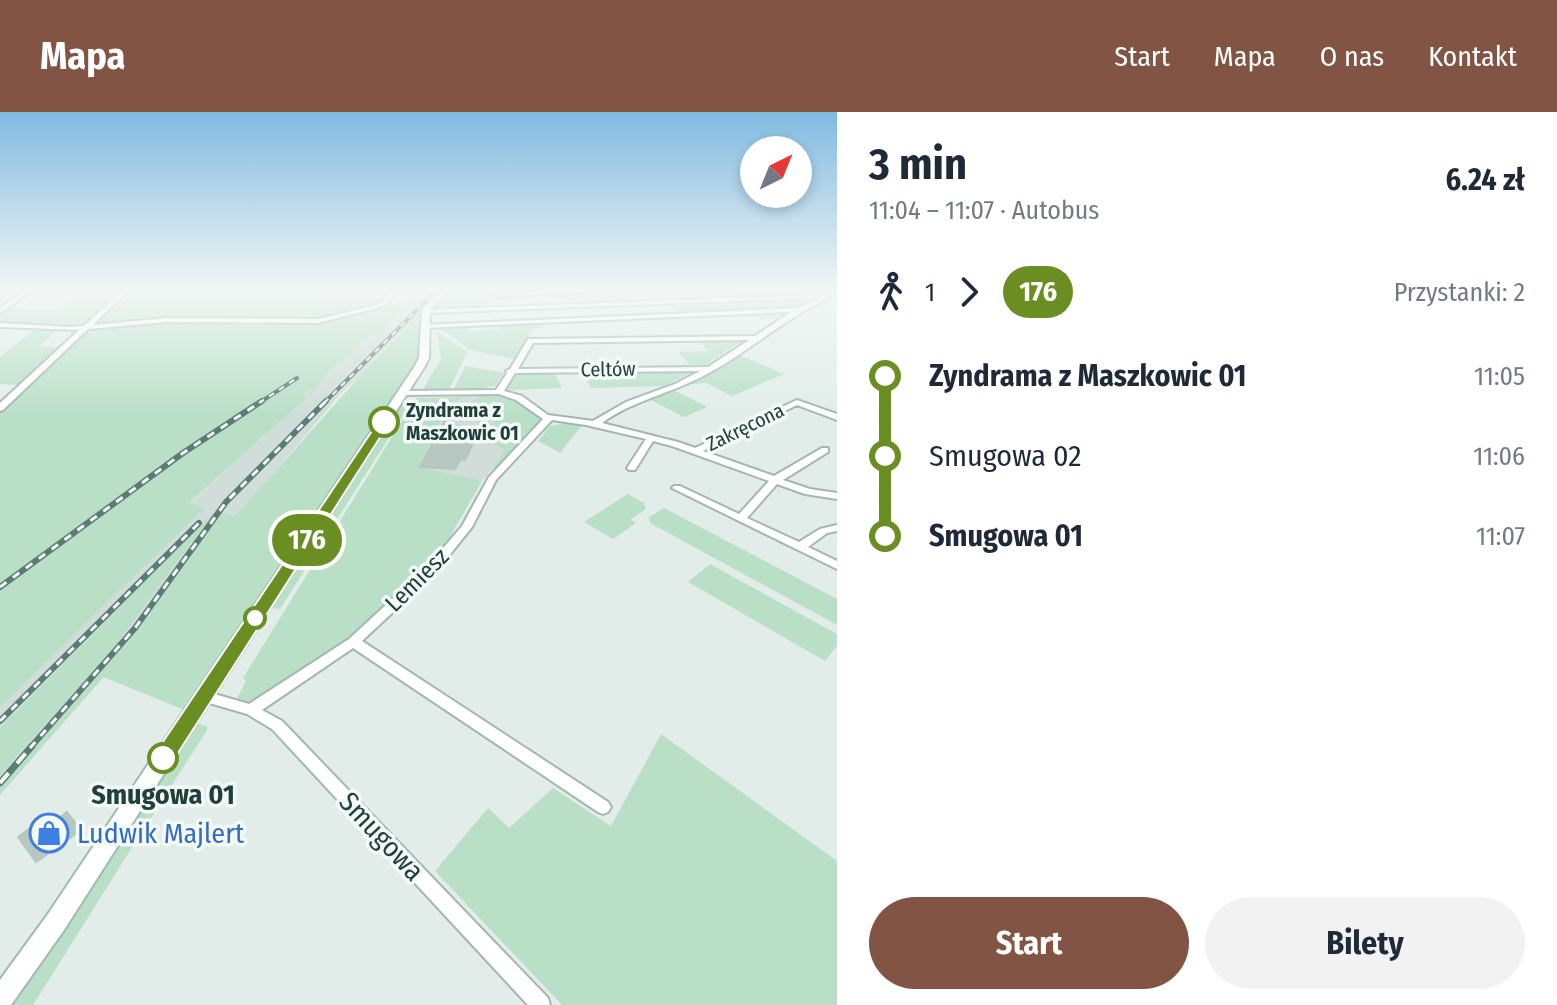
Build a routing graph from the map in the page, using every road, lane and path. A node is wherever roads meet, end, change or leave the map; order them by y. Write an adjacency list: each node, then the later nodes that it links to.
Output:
1 (81, 331): 9 (street)
2 (425, 331): 8 (street)
3 (767, 331): 4 (street)
4 (754, 338): 5 (street); 6 (street)
5 (707, 369): 6 (street, Celtów); 12 (street)
6 (510, 371): 7 (street)
7 (499, 392): 8 (street); 11 (street)
8 (403, 393): 25 (street)
9 (0, 408)
10 (837, 417): 14 (street, Zakręcona)
11 (549, 418): 12 (street); 24 (street, Lemiesz)
12 (595, 424): 13 (street)
13 (651, 438): 14 (street); 16 (street)
14 (698, 450): 17 (street)
15 (825, 450): 17 (street)
16 (632, 468)
17 (775, 480): 19 (street); 20 (street)
18 (677, 488): 20 (street)
19 (837, 496)
20 (742, 517): 22 (street)
21 (837, 528): 22 (street)
22 (801, 546): 23 (street)
23 (837, 565)
24 (353, 642): 26 (street, Lemiesz); 27 (street)
25 (204, 696): 26 (street, Smugowa); 28 (street)
26 (251, 710): 29 (street, Smugowa)
27 (603, 807)
28 (0, 1000)
29 (541, 1005)

